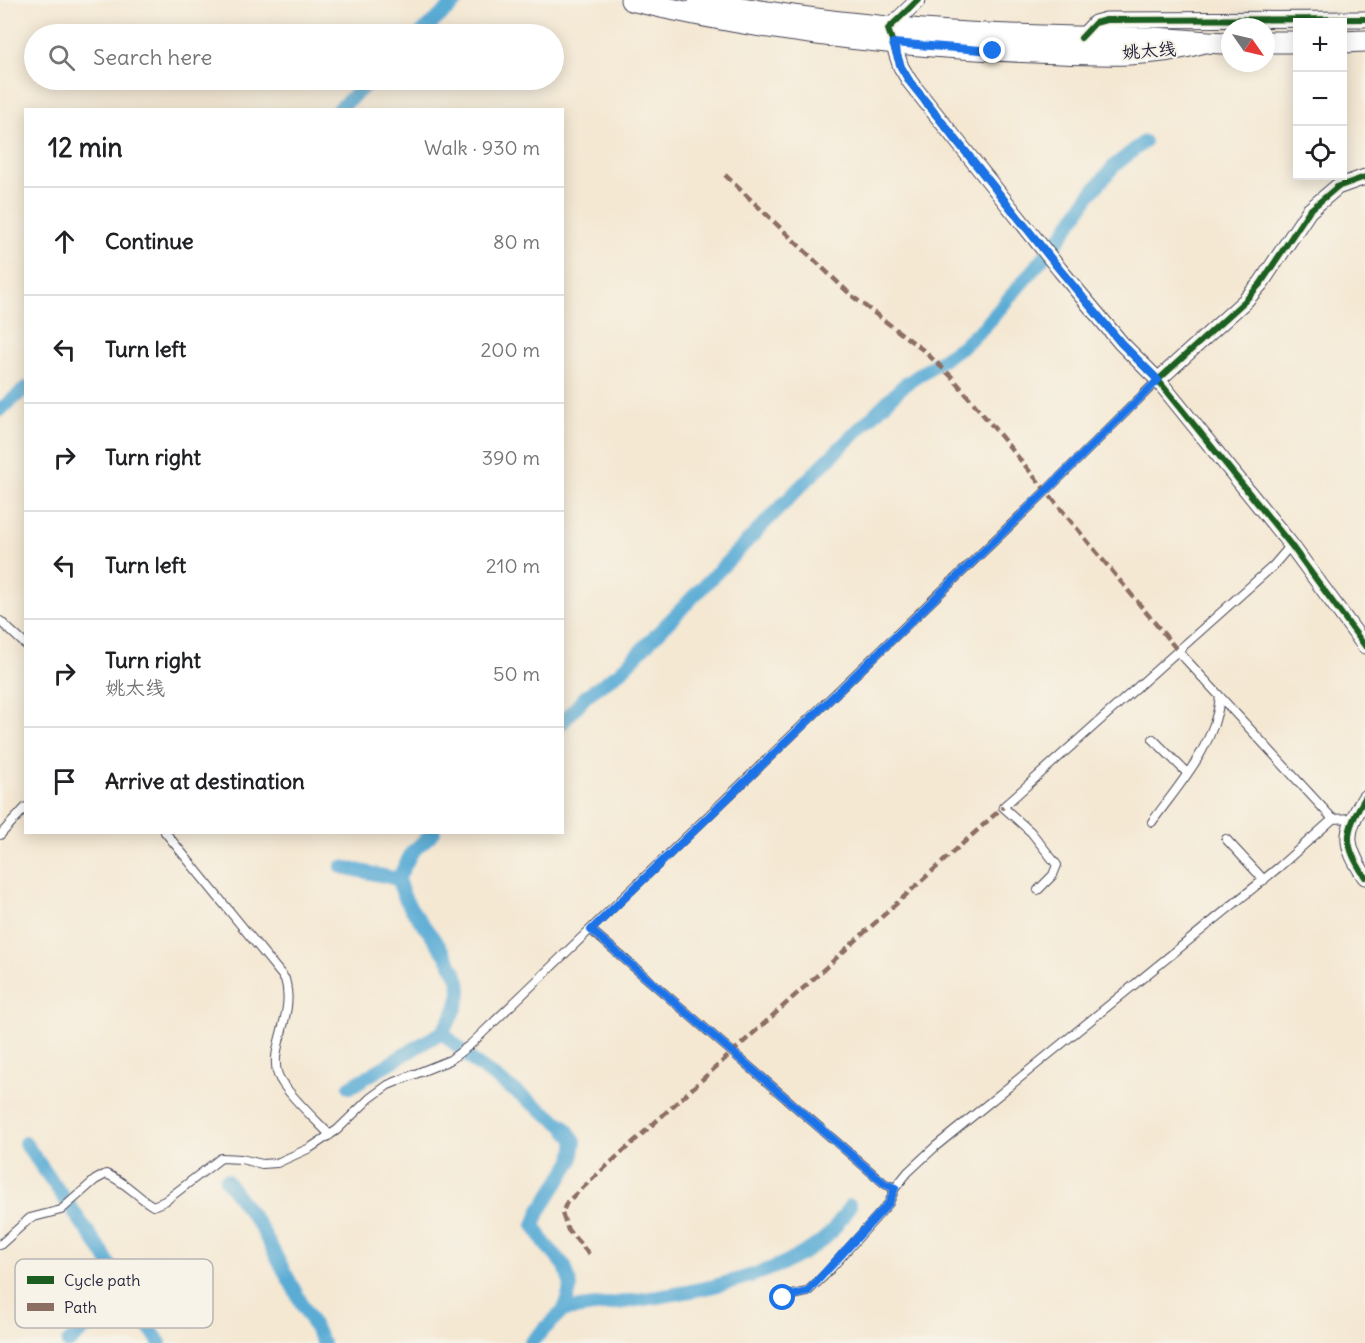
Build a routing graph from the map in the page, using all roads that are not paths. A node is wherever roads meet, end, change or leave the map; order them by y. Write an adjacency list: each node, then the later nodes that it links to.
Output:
1 (631, 0): 5 (main road, 姚太线)
2 (699, 0): 5 (main road, 姚太线)
3 (918, 0): 5 (street)
4 (1365, 19): 6 (street)
5 (890, 36): 6 (main road, 姚太线); 11 (main road, 姚太线); 14 (street)
6 (1081, 38): 11 (main road, 姚太线)
7 (1365, 41): 10 (main road)
8 (1275, 42): 9 (main road)
9 (1293, 42)
10 (1347, 42)
11 (1201, 43): 12 (main road)
12 (1221, 43)
13 (1365, 177): 14 (street)
14 (1158, 380): 15 (street); 34 (lane)
15 (1291, 545): 18 (street); 19 (lane)
16 (0, 621): 17 (lane)
17 (24, 643)
18 (1365, 646)
19 (1178, 651): 20 (lane); 33 (lane)
20 (1220, 697): 22 (lane); 26 (lane)
21 (1153, 739): 22 (lane)
22 (1187, 773): 27 (lane)
23 (1365, 798): 25 (street)
24 (24, 809): 29 (lane)
25 (1353, 818): 26 (lane); 31 (street)
26 (1333, 819): 32 (lane)
27 (1152, 822)
28 (167, 834): 35 (lane)
29 (0, 835)
30 (1226, 839): 32 (lane)
31 (1365, 878)
32 (1264, 880): 36 (lane)
33 (1038, 890)
34 (591, 930): 35 (lane); 36 (lane)
35 (330, 1135): 37 (lane)
36 (895, 1188): 38 (lane)
37 (0, 1245)
38 (783, 1298)

